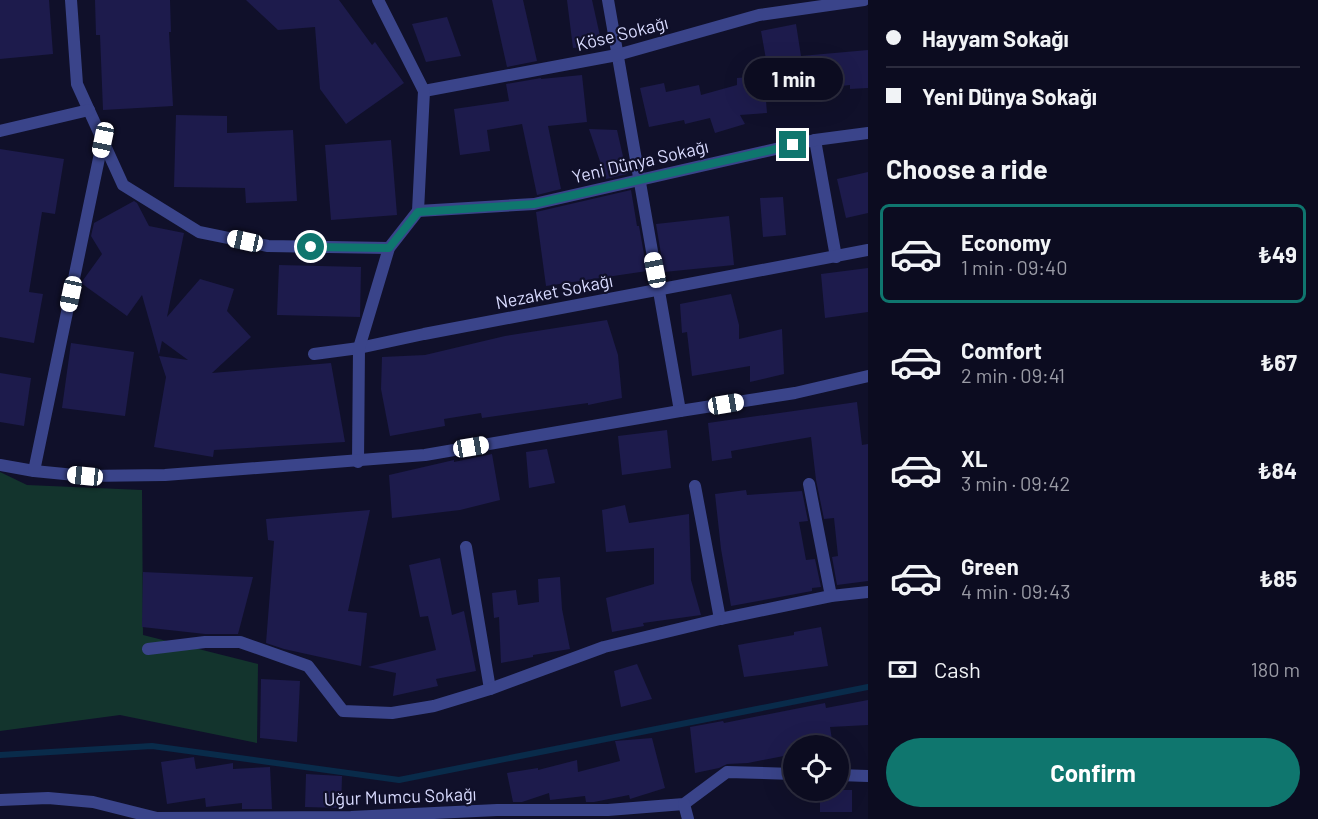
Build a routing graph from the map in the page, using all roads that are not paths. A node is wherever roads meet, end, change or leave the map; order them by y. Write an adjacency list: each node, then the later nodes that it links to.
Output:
1 (71, 0): 7 (street)
2 (378, 0): 6 (street)
3 (608, 0): 5 (street)
4 (864, 0): 5 (street, Köse Sokağı)
5 (617, 55): 6 (street, Köse Sokağı); 12 (street)
6 (424, 92): 13 (street)
7 (89, 111): 8 (street); 10 (street)
8 (0, 131)
9 (868, 133): 11 (street, Yeni Dünya Sokağı)
10 (103, 140): 14 (street); 24 (street)
11 (815, 140): 12 (street, Yeni Dünya Sokağı); 16 (street)
12 (639, 180): 13 (street, Yeni Dünya Sokağı); 17 (street)
13 (418, 212): 14 (street)
14 (389, 248): 18 (street)
15 (868, 250): 16 (street, Nezaket Sokağı)
16 (836, 257): 17 (street, Nezaket Sokağı)
17 (659, 290): 18 (street, Nezaket Sokağı); 21 (street)
18 (359, 348): 19 (street, Nezaket Sokağı); 22 (street)
19 (314, 354)
20 (868, 376): 21 (street)
21 (680, 411): 22 (street)
22 (358, 462): 24 (street)
23 (0, 465): 24 (street)
24 (34, 471)
25 (809, 484): 29 (street)
26 (695, 486): 30 (street)
27 (466, 548): 32 (street)
28 (868, 592): 29 (street)
29 (831, 596): 30 (street)
30 (720, 619): 32 (street)
31 (148, 649): 32 (street)
32 (490, 688)
33 (783, 774): 37 (street)
34 (849, 775): 35 (street)
35 (868, 776)
36 (0, 800): 37 (street, Uğur Mumcu Sokağı)
37 (684, 804): 38 (street)
38 (688, 819)

